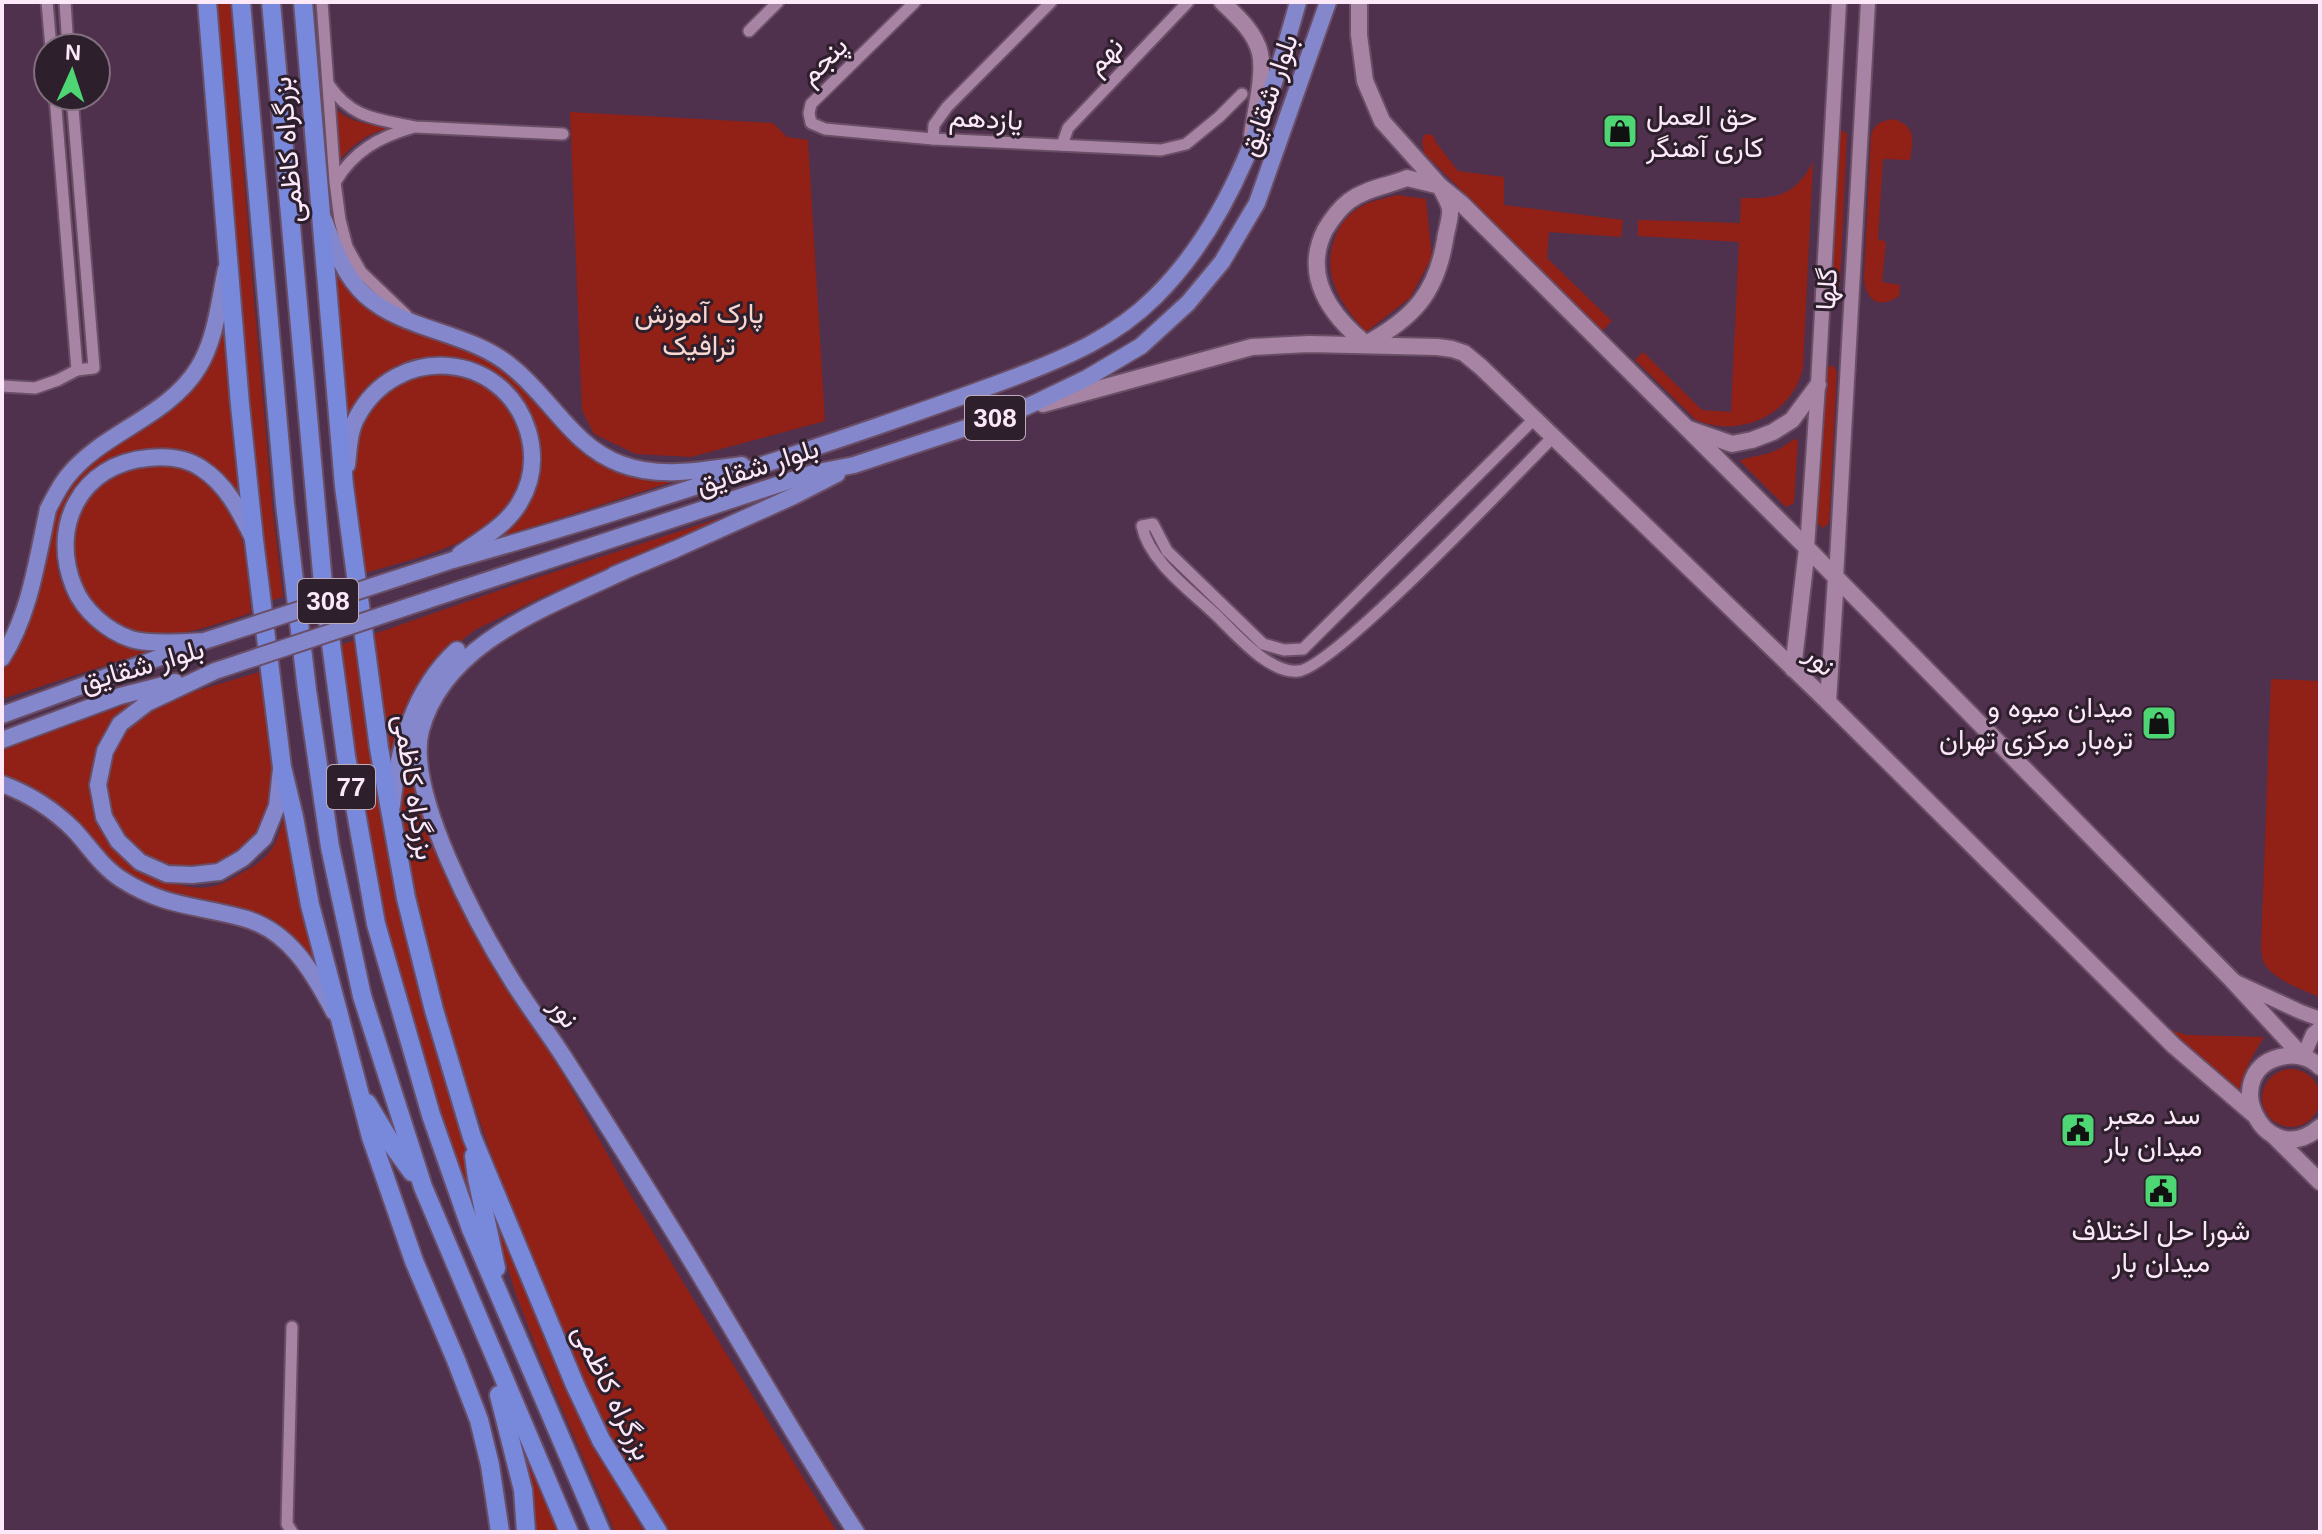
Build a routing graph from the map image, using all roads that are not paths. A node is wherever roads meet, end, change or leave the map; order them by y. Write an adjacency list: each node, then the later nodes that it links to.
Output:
1 (47, 2): 19 (street)
2 (65, 2): 20 (street)
3 (207, 2): 36 (highway)
4 (241, 2): 76 (highway, بزرگراه کاظمی / 77)
5 (271, 2): 77 (highway, بزرگراه کاظمی / 77)
6 (303, 2): 35 (highway, بزرگراه کاظمی)
7 (322, 2): 21 (street)
8 (778, 2): 18 (street)
9 (915, 2): 27 (street, پنجم)
10 (1051, 2): 30 (street)
11 (1188, 2): 31 (street, نهم)
12 (1222, 2): 32 (main road)
13 (1298, 2): 32 (main road, بلوار شقایق)
14 (1328, 2): 42 (main road, بلوار شقایق / 308)
15 (1359, 2): 33 (main road)
16 (1839, 2): 22 (street, گلها)
17 (1868, 2): 23 (street, گلها)
18 (749, 31)
19 (50, 32)
20 (67, 32)
21 (328, 84): 28 (street); 34 (street)
22 (1834, 90): 23 (street); 40 (street, گلها)
23 (1863, 92): 53 (street, گلها)
24 (1242, 94): 31 (street, یازدهم)
25 (56, 112): 39 (street)
26 (73, 112): 39 (street)
27 (811, 123): 30 (street, یازدهم)
28 (415, 127): 29 (street); 34 (street)
29 (563, 134)
30 (933, 139): 31 (street, یازدهم)
31 (1062, 145)
32 (1250, 145): 46 (main road, بلوار شقایق / 308)
33 (1435, 179): 38 (main road); 38 (main road); 44 (main road)
34 (335, 182): 37 (street)
35 (321, 212): 37 (main road); 48 (highway, بزرگراه کاظمی)
36 (228, 255): 49 (highway); 55 (main road)
37 (415, 323): 46 (main road)
38 (1366, 344): 42 (main road, نور); 43 (main road, نور)
39 (77, 370): 41 (street)
40 (1818, 385): 44 (main road); 50 (street, گلها)
41 (2, 386)
42 (1017, 411): 47 (main road, بلوار شقایق / 308)
43 (1535, 418): 45 (main road, نور); 45 (street)
44 (1685, 428): 50 (main road)
45 (1553, 437): 56 (main road, نور)
46 (779, 460): 51 (main road, بلوار شقایق / 308)
47 (854, 465): 52 (main road); 57 (main road, بلوار شقایق / 308, bridge)
48 (344, 486): 51 (main road); 63 (highway, بزرگراه کاظمی)
49 (254, 540): 54 (main road); 61 (highway)
50 (1807, 548): 53 (main road); 56 (main road)
51 (453, 560): 54 (main road, بلوار شقایق / 308, bridge)
52 (624, 571): 63 (main road); 86 (main road, نور)
53 (1836, 578): 58 (main road); 64 (main road)
54 (204, 641): 59 (main road, بلوار شقایق / 308)
55 (2, 658)
56 (1793, 669): 58 (main road, نور)
57 (215, 671): 60 (main road, بلوار شقایق / 308); 61 (main road)
58 (1828, 702): 71 (main road, نور)
59 (2, 715)
60 (2, 740)
61 (282, 767): 67 (highway)
62 (2, 784): 67 (main road)
63 (391, 823): 74 (highway, بزرگراه کاظمی)
64 (2232, 980): 65 (street); 68 (main road)
65 (2320, 1019)
66 (2320, 1028): 68 (street)
67 (342, 1029): 70 (highway)
68 (2303, 1057): 69 (main road); 71 (main road)
69 (2320, 1067)
70 (358, 1086): 76 (highway); 81 (highway)
71 (2253, 1114): 73 (main road, نور)
72 (2320, 1127): 73 (main road)
73 (2272, 1134): 75 (main road)
74 (472, 1137): 77 (highway); 85 (highway, بزرگراه کاظمی)
75 (2320, 1182)
76 (423, 1187): 78 (highway, بزرگراه کاظمی / 77)
77 (505, 1310): 84 (highway, بزرگراه کاظمی / 77)
78 (474, 1311): 82 (highway); 83 (highway, بزرگراه کاظمی / 77)
79 (292, 1327): 80 (street)
80 (292, 1532)
81 (500, 1532)
82 (526, 1532)
83 (569, 1532)
84 (601, 1532)
85 (658, 1532)
86 (856, 1532)

